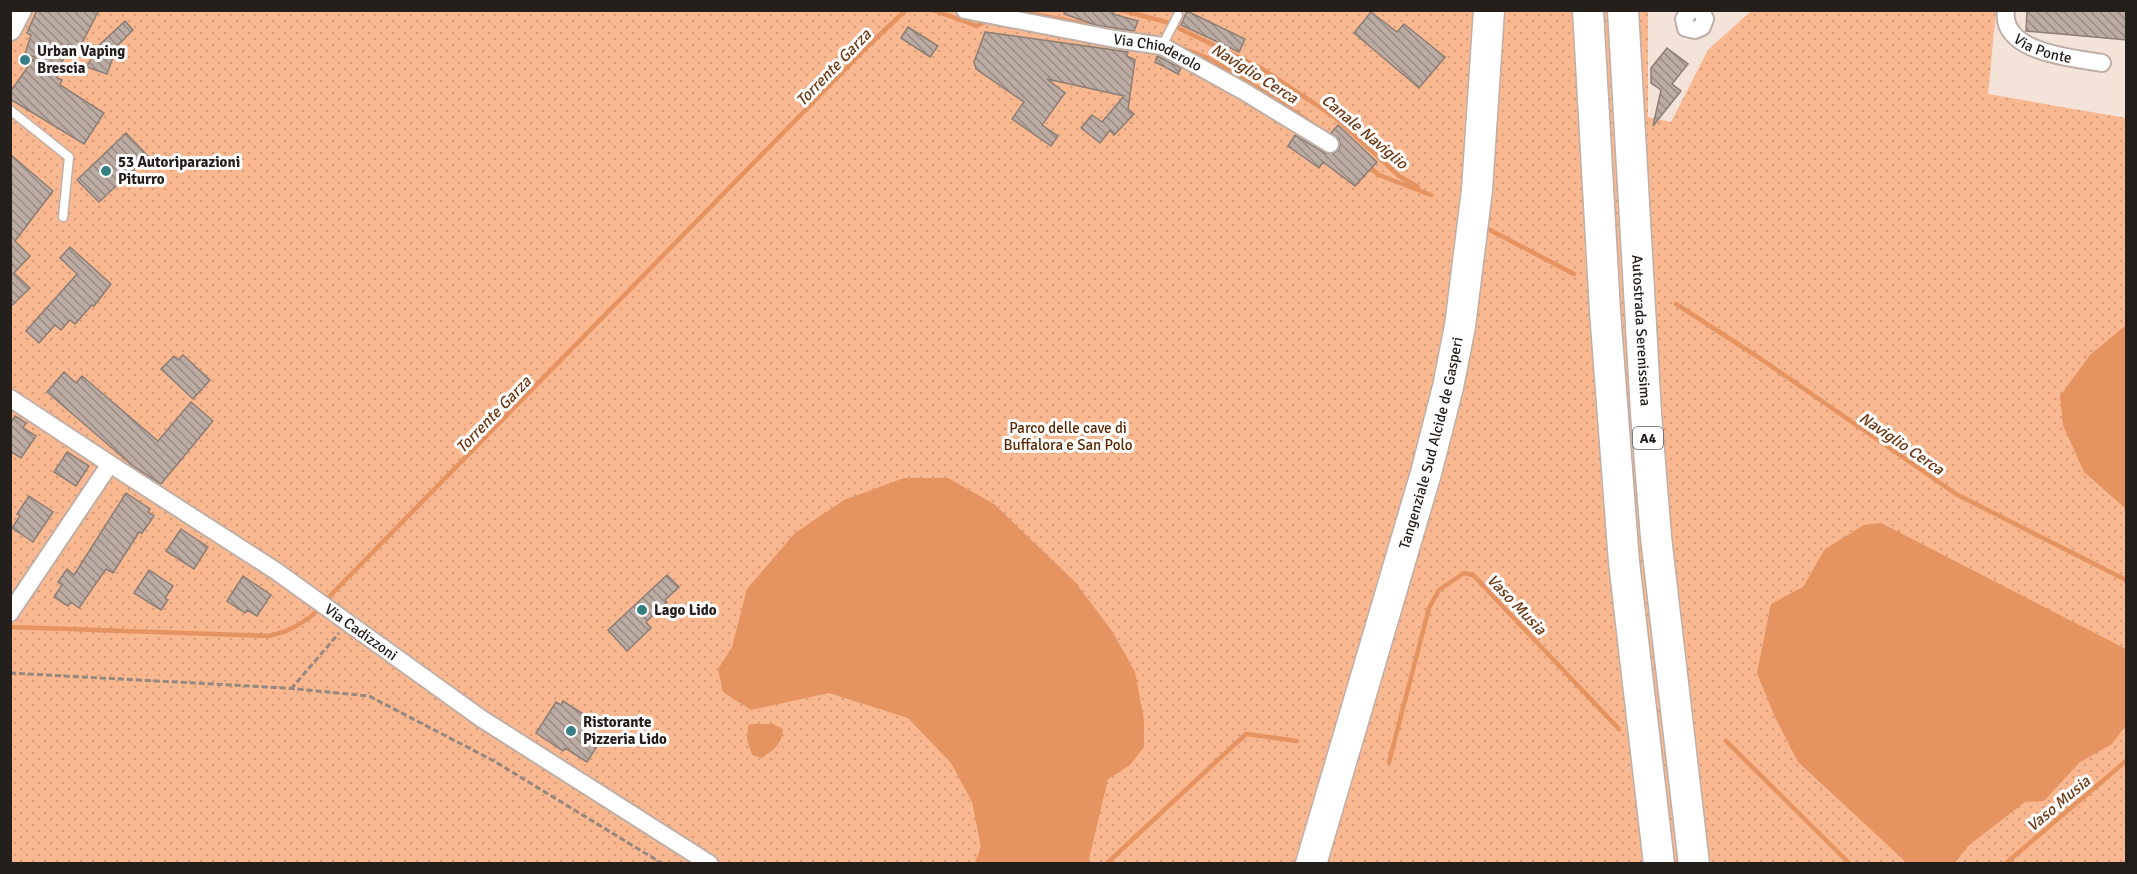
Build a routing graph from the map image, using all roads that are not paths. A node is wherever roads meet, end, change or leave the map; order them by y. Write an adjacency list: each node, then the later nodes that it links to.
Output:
1 (20, 10): 11 (main road)
2 (965, 10): 12 (street, Via Chioderolo)
3 (1470, 10): 21 (highway, Tangenziale Sud Alcide de Gasperi)
4 (1488, 10): 22 (highway, Tangenziale Sud Alcide de Gasperi)
5 (1588, 10): 23 (highway, A4)
6 (1623, 10): 24 (highway, Autostrada Serenissima / A4)
7 (1690, 10): 8 (street)
8 (1698, 10)
9 (2006, 10): 13 (street, Via Ponte)
10 (1178, 15): 12 (lane)
11 (10, 29)
12 (1162, 46): 15 (street, Via Chioderolo)
13 (2102, 63)
14 (10, 110): 16 (lane)
15 (1330, 144)
16 (63, 217)
17 (10, 398): 18 (street, Via Cadizzoni)
18 (110, 464): 19 (street); 20 (street, Via Cadizzoni)
19 (10, 614)
20 (710, 864)
21 (1292, 864)
22 (1311, 864)
23 (1659, 864)
24 (1694, 864)

